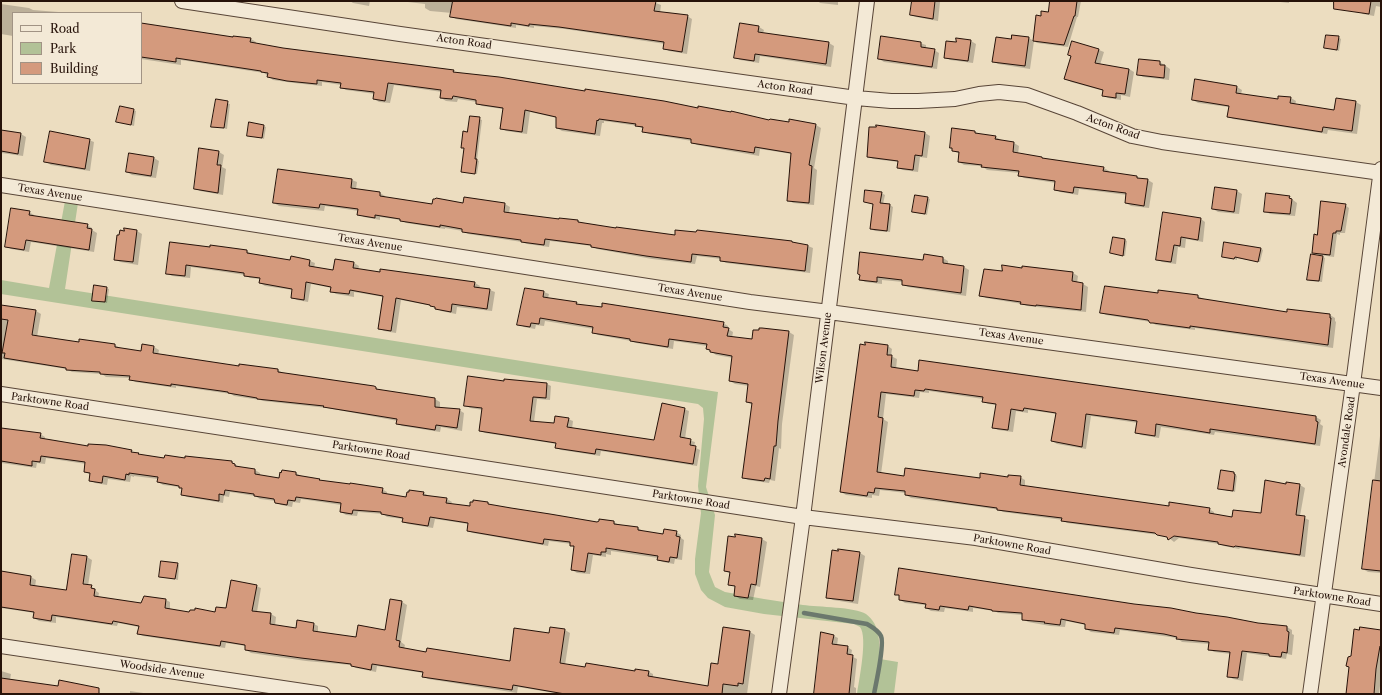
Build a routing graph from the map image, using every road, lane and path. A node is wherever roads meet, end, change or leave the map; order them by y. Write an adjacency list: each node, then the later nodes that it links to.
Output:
1 (182, 1): 3 (street, Acton Road)
2 (867, 1): 3 (street, Wilson Avenue)
3 (856, 98): 5 (street, Acton Road); 7 (street, Wilson Avenue)
4 (1381, 169): 5 (street, Avondale Road)
5 (1381, 172): 8 (street, Avondale Road)
6 (1, 185): 7 (street, Texas Avenue)
7 (829, 312): 8 (street, Texas Avenue); 11 (street, Wilson Avenue)
8 (1353, 384): 9 (street, Texas Avenue); 12 (street, Avondale Road)
9 (1381, 388)
10 (1, 394): 11 (street, Parktowne Road)
11 (804, 517): 12 (street, Parktowne Road); 16 (street, Wilson Avenue)
12 (1324, 595): 13 (street, Parktowne Road); 17 (street, Avondale Road)
13 (1381, 604)
14 (1, 646): 15 (street, Woodside Avenue)
15 (323, 694)
16 (779, 694)
17 (1310, 694)

